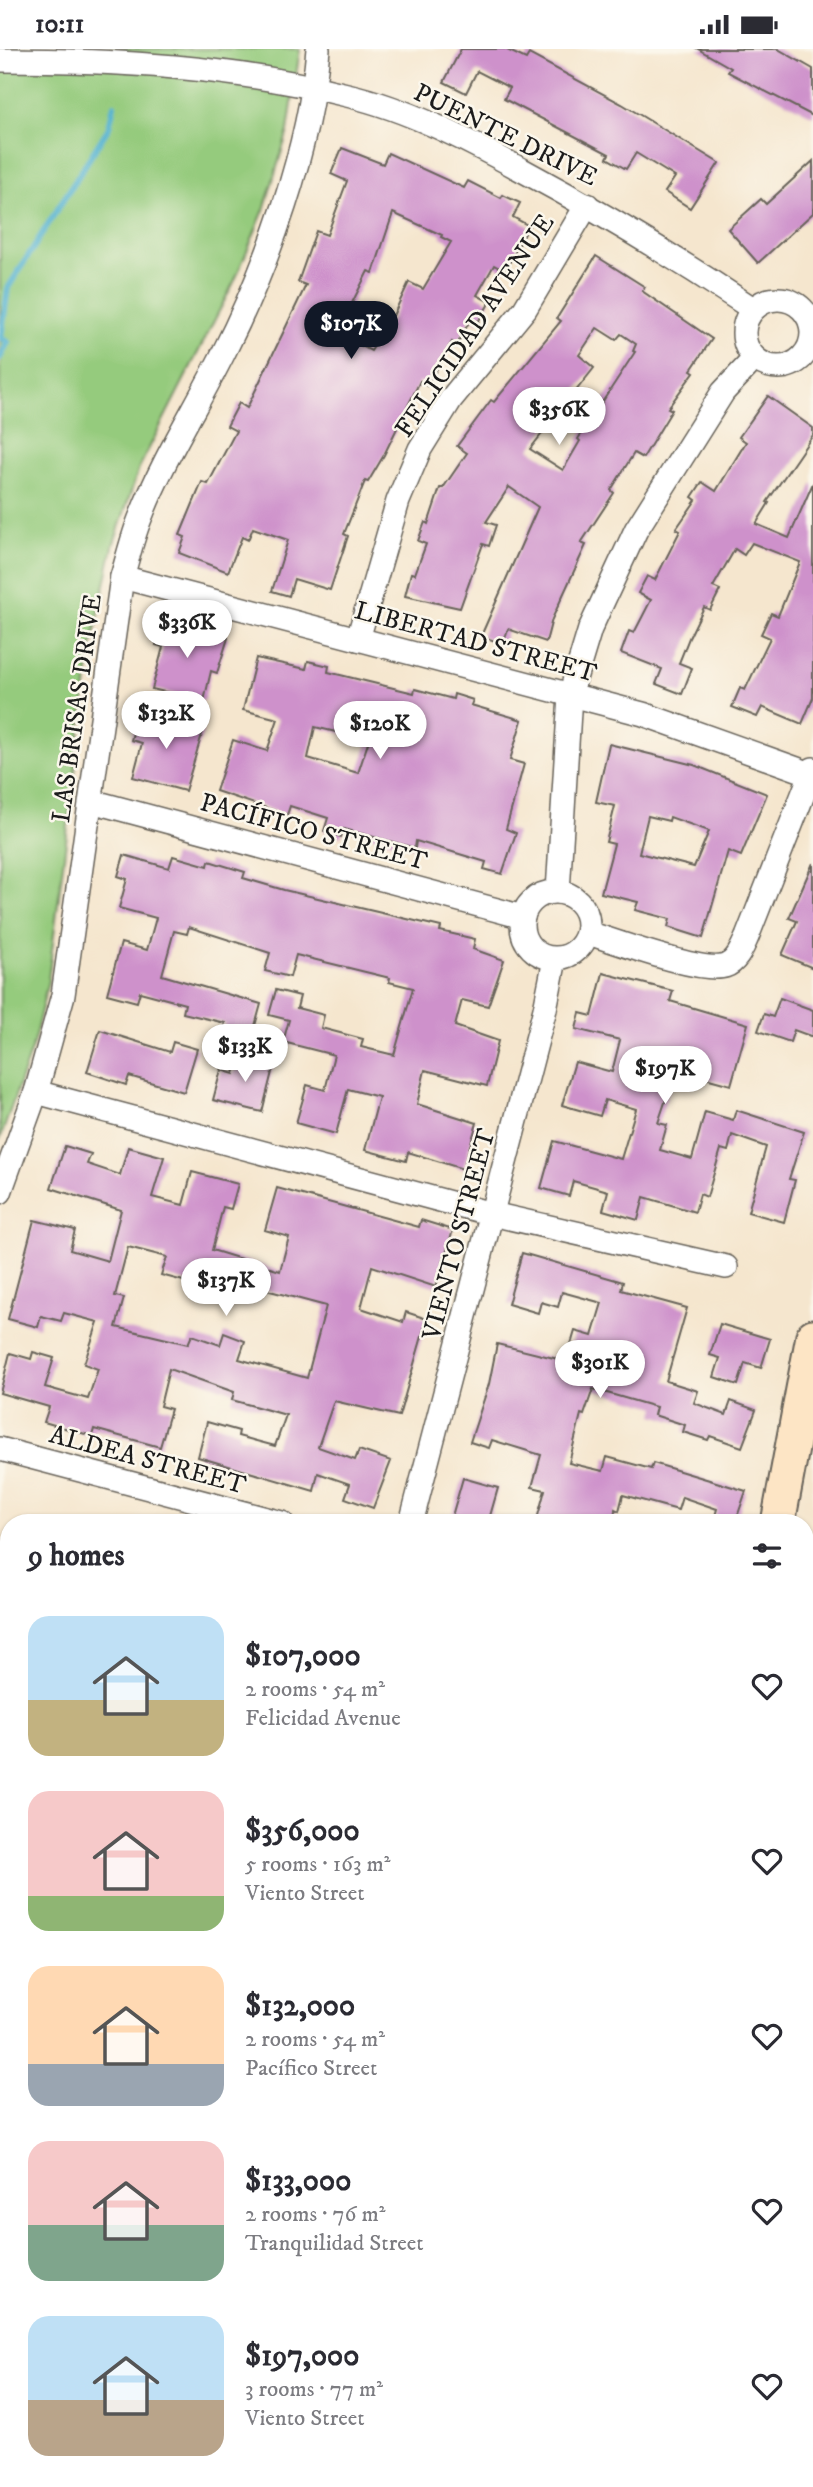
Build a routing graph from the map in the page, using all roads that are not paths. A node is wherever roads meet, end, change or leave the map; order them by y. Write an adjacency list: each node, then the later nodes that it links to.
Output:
1 (318, 49): 3 (street, LAS BRISAS DRIVE)
2 (0, 60): 3 (street, PUENTE DRIVE)
3 (315, 88): 4 (street, PUENTE DRIVE); 9 (street, LAS BRISAS DRIVE)
4 (587, 205): 6 (street, PUENTE DRIVE); 10 (street, FELICIDAD AVENUE)
5 (806, 298): 6 (street); 7 (street)
6 (753, 309): 8 (street)
7 (810, 354): 8 (street)
8 (754, 359): 11 (street)
9 (122, 577): 10 (street, LIBERTAD STREET); 13 (street, LAS BRISAS DRIVE)
10 (358, 639): 11 (street, LIBERTAD STREET)
11 (570, 695): 12 (street, LIBERTAD STREET); 14 (street)
12 (812, 772): 16 (street)
13 (91, 801): 15 (street, PACÍFICO STREET); 18 (street, LAS BRISAS DRIVE)
14 (558, 892): 15 (street); 16 (street)
15 (523, 917): 17 (street)
16 (588, 933): 17 (street)
17 (555, 959): 20 (street, VIENTO STREET)
18 (36, 1092): 19 (street, LAS BRISAS DRIVE); 20 (street)
19 (0, 1192)
20 (492, 1214): 21 (street); 25 (street, VIENTO STREET)
21 (726, 1267)
22 (813, 1336): 26 (street)
23 (0, 1449): 24 (street, ALDEA STREET)
24 (248, 1514)
25 (413, 1514)
26 (780, 1514)

